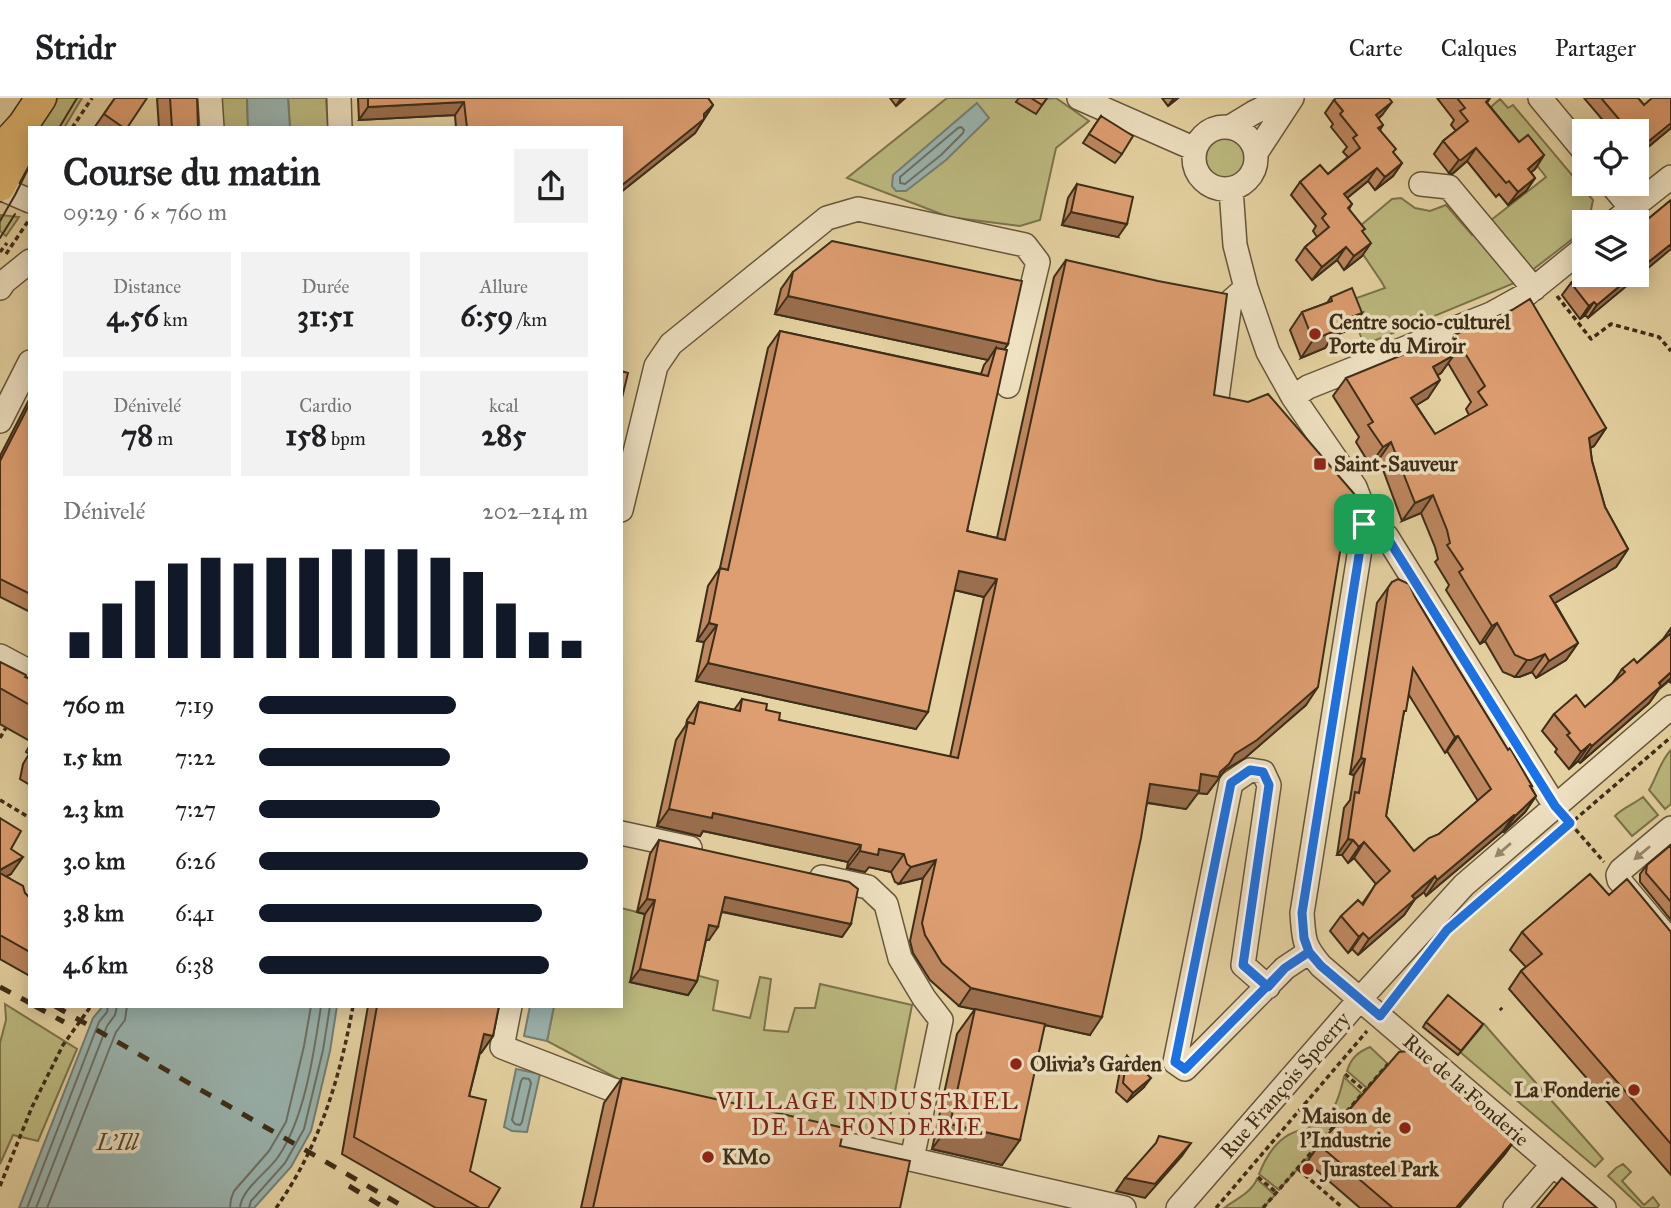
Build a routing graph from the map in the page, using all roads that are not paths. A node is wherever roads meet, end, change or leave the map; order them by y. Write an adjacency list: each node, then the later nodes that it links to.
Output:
1 (41, 98): 8 (main road)
2 (210, 98): 9 (street)
3 (339, 98): 10 (street)
4 (1079, 98): 13 (street)
5 (1283, 98): 11 (street)
6 (1292, 98): 15 (street)
7 (1540, 98): 12 (street)
8 (23, 125): 14 (main road); 19 (main road)
9 (212, 126)
10 (340, 126)
11 (1230, 127): 13 (street); 15 (street)
12 (1572, 137)
13 (1195, 149): 20 (street)
14 (0, 150)
15 (1256, 153): 20 (street)
16 (1671, 177): 22 (street)
17 (1463, 183): 25 (street)
18 (1421, 184): 25 (street)
19 (0, 187): 21 (street)
20 (1231, 189): 27 (street)
21 (28, 200)
22 (1629, 210)
23 (1572, 258): 25 (street)
24 (28, 263): 26 (street)
25 (1539, 285): 30 (street)
26 (0, 288)
27 (1246, 288): 30 (street); 31 (street)
28 (28, 366): 32 (street)
29 (1008, 386): 33 (street)
30 (1293, 397): 34 (street)
31 (1217, 398)
32 (0, 421)
33 (623, 502)
34 (1364, 524): 38 (street); 44 (street)
35 (0, 656): 36 (street)
36 (28, 671)
37 (1671, 707): 38 (street, Rue François Spoerry)
38 (1562, 814): 46 (street, Rue François Spoerry, one-way to 46)
39 (1671, 828): 43 (street, one-way to 43)
40 (623, 833): 41 (street)
41 (712, 853)
42 (803, 873): 50 (street)
43 (1671, 942)
44 (1309, 952): 45 (street); 46 (street, Rue de la Fonderie)
45 (1268, 987): 45 (street)
46 (1360, 999): 51 (street, Rue de la Fonderie); 53 (street, Rue François Spoerry)
47 (510, 1008): 48 (street)
48 (666, 1102)
49 (786, 1130): 50 (street)
50 (912, 1159): 52 (street)
51 (1553, 1164): 54 (street); 55 (street, Rue de la Fonderie)
52 (1124, 1208)
53 (1178, 1208)
54 (1515, 1208)
55 (1604, 1208)

